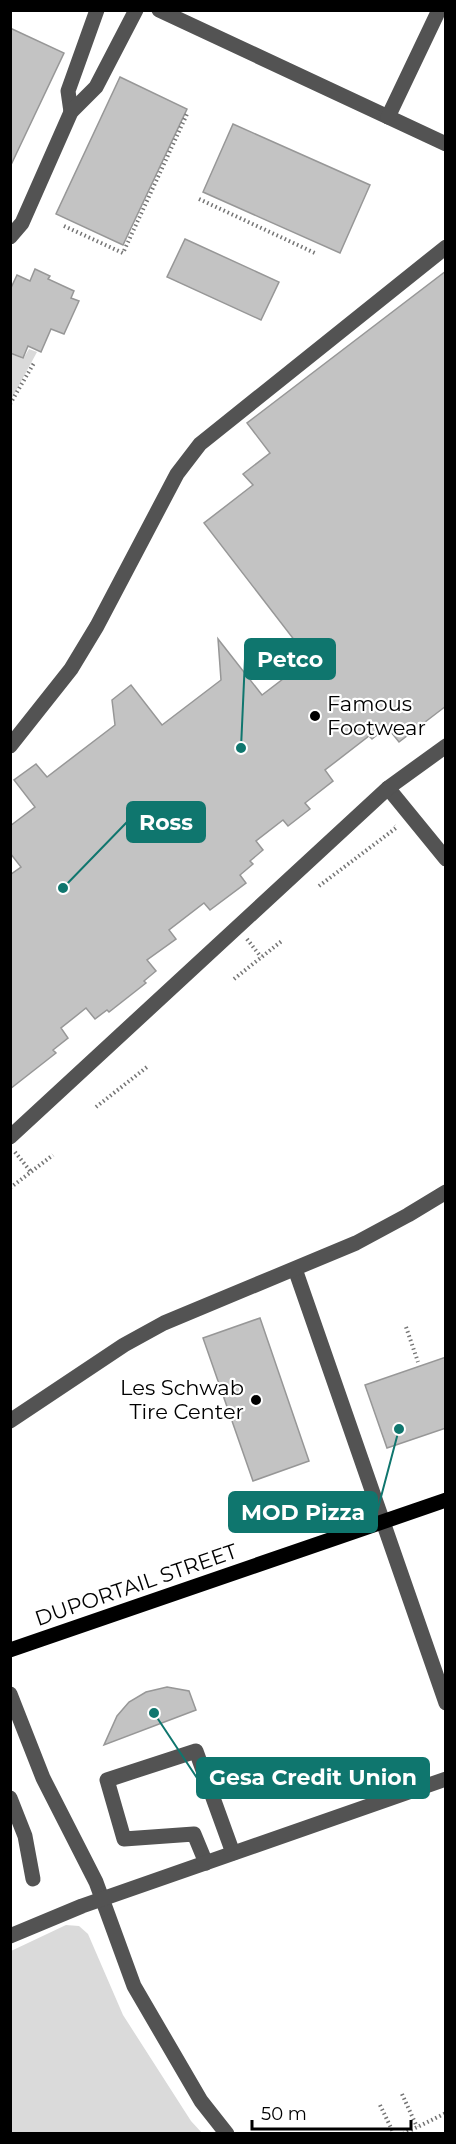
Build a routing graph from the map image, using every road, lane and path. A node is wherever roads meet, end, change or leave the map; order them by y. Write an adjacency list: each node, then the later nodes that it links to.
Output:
1 (97, 10): 5 (street)
2 (136, 10): 5 (street)
3 (159, 10): 7 (street)
4 (439, 10): 7 (street)
5 (71, 112): 11 (street)
6 (187, 114): 10 (path)
7 (388, 117): 8 (street)
8 (446, 144)
9 (199, 199): 13 (path)
10 (64, 226)
11 (10, 237)
12 (446, 247): 16 (street)
13 (317, 254)
14 (34, 363): 15 (path)
15 (10, 405)
16 (10, 746)
17 (446, 746): 18 (street)
18 (388, 788): 20 (street); 26 (street)
19 (396, 828): 21 (path)
20 (446, 859)
21 (319, 886)
22 (283, 940): 23 (path)
23 (234, 979)
24 (147, 1067): 25 (path)
25 (96, 1107)
26 (10, 1137)
27 (10, 1143): 29 (path)
28 (53, 1155): 29 (path)
29 (31, 1172): 30 (path)
30 (10, 1188)
31 (446, 1192): 32 (street)
32 (295, 1269): 35 (street); 37 (street)
33 (406, 1327): 34 (path)
34 (418, 1362)
35 (10, 1420)
36 (446, 1500): 37 (main road, DUPORTAIL STREET)
37 (384, 1522): 38 (main road, DUPORTAIL STREET); 40 (street)
38 (10, 1650)
39 (10, 1694): 46 (street)
40 (446, 1703)
41 (446, 1779): 43 (street)
42 (10, 1798): 45 (street)
43 (233, 1853): 44 (street); 44 (street)
44 (206, 1863): 46 (street)
45 (33, 1879)
46 (102, 1899): 47 (street); 52 (street)
47 (10, 1936)
48 (402, 2094): 51 (path)
49 (380, 2104): 53 (path)
50 (446, 2114): 51 (path)
51 (417, 2127): 54 (path)
52 (227, 2133)
53 (394, 2133)
54 (403, 2133)

